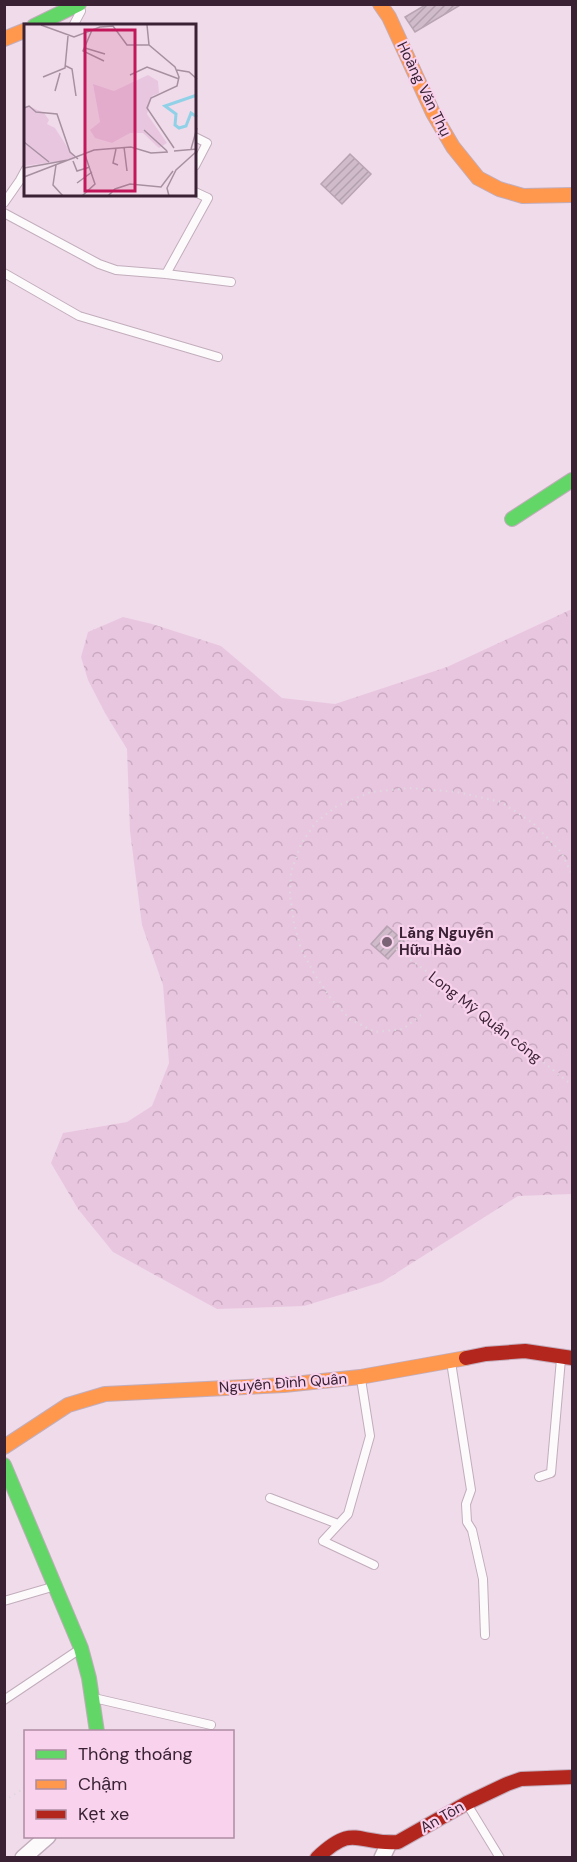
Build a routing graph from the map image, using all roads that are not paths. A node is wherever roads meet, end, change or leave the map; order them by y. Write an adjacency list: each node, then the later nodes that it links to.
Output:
1 (80, 4): 4 (street)
2 (85, 4): 5 (lane)
3 (380, 4): 12 (street, Hoàng Văn Thụ)
4 (38, 24)
5 (74, 24)
6 (24, 31): 7 (street)
7 (4, 39)
8 (196, 138): 9 (lane)
9 (196, 164)
10 (24, 173): 13 (lane)
11 (196, 192): 16 (lane)
12 (573, 195)
13 (4, 203)
14 (4, 213): 16 (lane)
15 (4, 273): 18 (lane)
16 (166, 274): 17 (lane)
17 (231, 282)
18 (218, 357)
19 (573, 480): 20 (street)
20 (512, 519)
21 (567, 1356): 22 (street, Nguyễn Đình Quân); 26 (lane)
22 (450, 1360): 23 (street, Nguyễn Đình Quân); 32 (lane)
23 (360, 1377): 24 (street, Nguyễn Đình Quân); 28 (lane)
24 (4, 1447)
25 (4, 1465): 30 (street)
26 (539, 1477)
27 (270, 1498): 28 (lane)
28 (338, 1524): 29 (lane)
29 (374, 1565)
30 (55, 1586): 31 (lane); 33 (street)
31 (4, 1601)
32 (485, 1635)
33 (81, 1648): 34 (street); 35 (lane)
34 (92, 1698): 36 (lane); 37 (street)
35 (4, 1700)
36 (211, 1725)
37 (97, 1730)
38 (573, 1777): 39 (street, An Tôn)
39 (466, 1803): 41 (street, An Tôn); 44 (lane)
40 (46, 1838): 42 (street)
41 (386, 1850): 43 (street, An Tôn)
42 (23, 1857)
43 (316, 1857)
44 (501, 1857)

